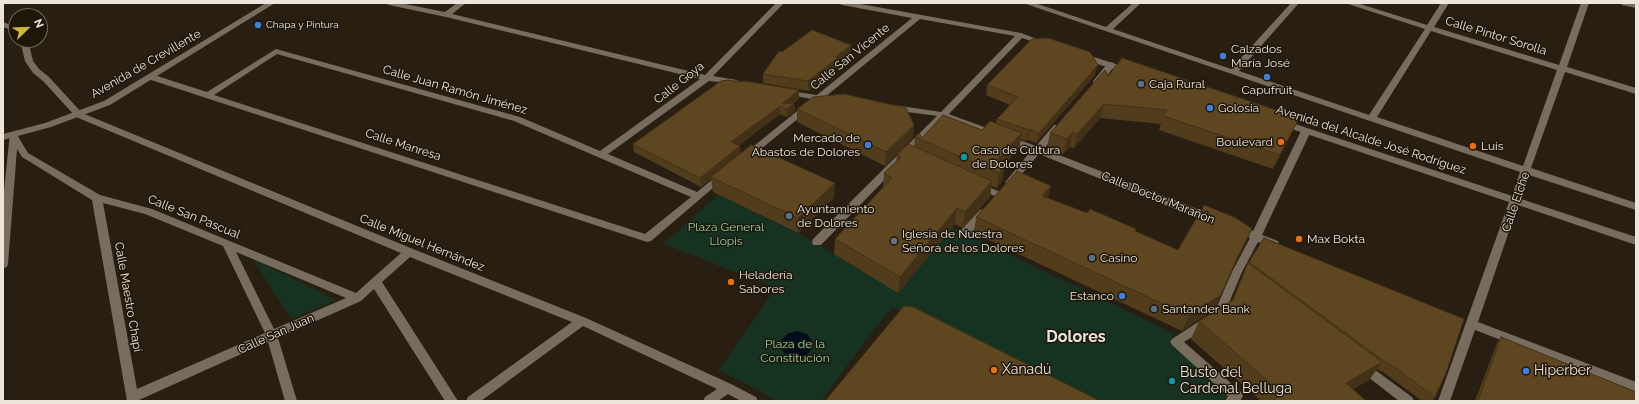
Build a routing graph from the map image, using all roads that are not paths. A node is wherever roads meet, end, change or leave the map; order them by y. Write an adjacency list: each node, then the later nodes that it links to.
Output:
1 (271, 3): 26 (street, Avenida de Crevillente)
2 (389, 3): 14 (street)
3 (462, 3): 14 (street)
4 (780, 3): 27 (street, Calle Goya)
5 (842, 3): 15 (street)
6 (1027, 3): 17 (street, Avenida del Alcalde José Rodríguez)
7 (1137, 3): 17 (street)
8 (1295, 3): 24 (street)
9 (1349, 3): 16 (street, Calle Pintor Sorolla)
10 (1445, 3): 16 (street)
11 (1586, 3): 23 (street, Calle Elche)
12 (1626, 3): 13 (street)
13 (1636, 6)
14 (446, 15): 27 (street)
15 (918, 17): 18 (street); 33 (street, Calle San Vicente)
16 (1429, 28): 23 (street, Calle Pintor Sorolla); 38 (street)
17 (1107, 30): 24 (street, Avenida del Alcalde José Rodríguez)
18 (1021, 35): 19 (street); 37 (street)
19 (1051, 45)
20 (26, 48): 36 (street)
21 (1074, 53): 22 (street)
22 (1111, 65): 25 (street); 29 (street)
23 (1562, 69): 31 (street, Calle Pintor Sorolla); 46 (street, Calle Elche)
24 (1233, 72): 38 (street, Avenida del Alcalde José Rodríguez)
25 (1134, 73)
26 (152, 77): 32 (street, Calle Manresa); 36 (street, Avenida de Crevillente)
27 (707, 78): 28 (street); 44 (street, Calle Goya)
28 (745, 84)
29 (1091, 88)
30 (782, 91): 33 (street)
31 (1636, 91)
32 (208, 95): 44 (street, Calle Juan Ramón Jiménez); 49 (street, Calle Manresa)
33 (819, 97): 34 (street); 45 (street, Calle San Vicente)
34 (835, 99)
35 (881, 106): 37 (street, Calle Doctor Marañón)
36 (79, 115): 42 (street, Avenida de Crevillente); 60 (street, Calle Miguel Hernández)
37 (944, 115): 43 (street, Calle Doctor Marañón); 57 (street)
38 (1371, 119): 46 (street, Avenida del Alcalde José Rodríguez)
39 (1276, 121): 41 (street, Avenida del Alcalde José Rodríguez)
40 (1062, 122): 43 (street)
41 (1306, 131): 52 (street, Avenida del Alcalde José Rodríguez); 55 (street)
42 (8, 136): 50 (street, Calle San Pascual); 61 (street)
43 (1038, 150): 51 (street); 55 (street, Calle Doctor Marañón)
44 (601, 155): 49 (street, Calle Juan Ramón Jiménez)
45 (740, 162)
46 (1527, 171): 52 (street, Calle Elche); 53 (street, Avenida del Alcalde José Rodríguez)
47 (728, 172): 49 (street)
48 (970, 182): 51 (street)
49 (698, 196)
50 (97, 198): 58 (street, Calle San Pascual); 72 (street, Calle Maestro Chapí)
51 (994, 200): 54 (street)
52 (1516, 201): 56 (street, Avenida del Alcalde José Rodríguez); 67 (street, Calle Elche)
53 (1636, 207)
54 (965, 234)
55 (1256, 236): 59 (street, Calle Doctor Marañón); 62 (street)
56 (1636, 241)
57 (817, 242)
58 (227, 244): 65 (street, Calle San Pascual); 68 (street)
59 (1284, 248)
60 (409, 252): 63 (street, Calle San Juan); 66 (street, Calle Miguel Hernández)
61 (3, 264)
62 (1237, 272): 64 (street); 78 (street)
63 (375, 281): 65 (street, Calle San Juan); 74 (street)
64 (1249, 282)
65 (357, 298): 68 (street, Calle San Juan)
66 (582, 321): 71 (street, Calle Miguel Hernández); 75 (street)
67 (1468, 323): 70 (street); 80 (street, Calle Elche)
68 (272, 336): 72 (street, Calle San Juan); 73 (street)
69 (1351, 358): 79 (street)
70 (1636, 387)
71 (727, 388): 76 (street); 77 (street, Calle Miguel Hernández)
72 (132, 399)
73 (291, 401)
74 (452, 401)
75 (472, 401)
76 (709, 401)
77 (752, 401)
78 (1231, 401)
79 (1408, 401)
80 (1444, 401)

